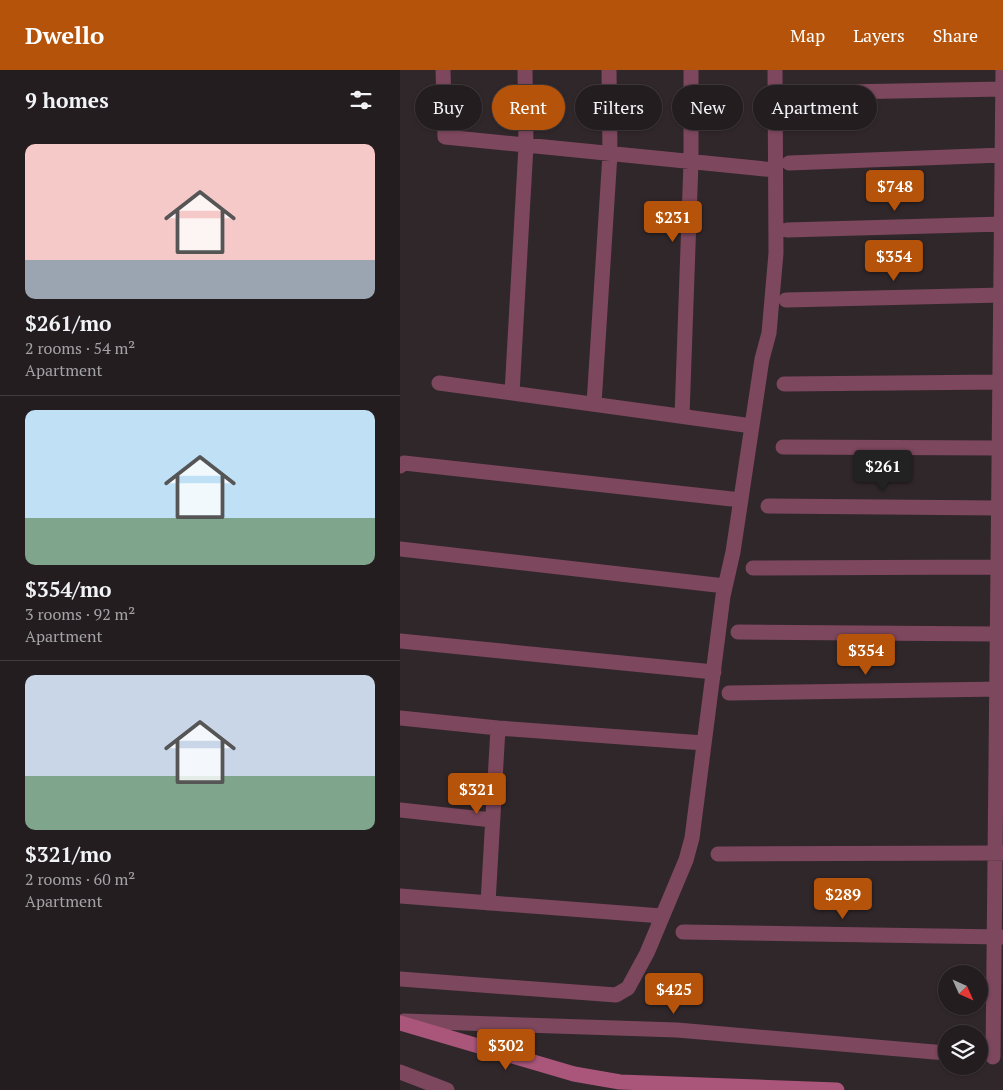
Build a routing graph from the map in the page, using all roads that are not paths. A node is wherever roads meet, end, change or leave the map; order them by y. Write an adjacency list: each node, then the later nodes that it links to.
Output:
1 (443, 70): 9 (street)
2 (525, 70): 9 (street)
3 (609, 70): 10 (street)
4 (691, 70): 12 (street)
5 (775, 70): 13 (street)
6 (1002, 70): 7 (street)
7 (1003, 89): 8 (street); 11 (street)
8 (877, 91)
9 (526, 146): 10 (street); 21 (street)
10 (610, 154): 12 (street); 22 (street)
11 (1002, 156): 13 (street); 14 (street)
12 (690, 162): 13 (street); 23 (street)
13 (782, 166): 24 (street)
14 (1002, 224): 15 (street); 16 (street)
15 (787, 230)
16 (1002, 295): 17 (street); 18 (street)
17 (786, 300)
18 (1001, 382): 20 (street); 26 (street)
19 (439, 383): 21 (street)
20 (784, 384)
21 (512, 393): 22 (street)
22 (594, 404): 23 (street)
23 (682, 416): 24 (street)
24 (752, 426): 28 (street)
25 (783, 447): 26 (street)
26 (1000, 453): 30 (street)
27 (400, 466): 28 (street)
28 (741, 500): 35 (street)
29 (768, 506): 30 (street)
30 (998, 508): 31 (street)
31 (1000, 536): 33 (street)
32 (400, 550): 35 (street)
33 (998, 567): 34 (street); 36 (street)
34 (754, 568)
35 (725, 586): 40 (street)
36 (1000, 612): 38 (street)
37 (738, 632): 38 (street)
38 (997, 634): 41 (street)
39 (400, 641): 40 (street)
40 (714, 672): 45 (street)
41 (1000, 689): 42 (street); 46 (street)
42 (729, 693)
43 (400, 718): 44 (street)
44 (498, 728): 45 (street); 48 (street)
45 (704, 743): 53 (street)
46 (1000, 778): 49 (street)
47 (400, 810): 48 (street)
48 (492, 820): 52 (street)
49 (999, 853): 50 (street); 55 (street)
50 (718, 854)
51 (400, 896): 52 (street)
52 (488, 903): 53 (street)
53 (662, 916): 56 (street)
54 (683, 932): 55 (street)
55 (999, 937): 59 (street)
56 (400, 979)
57 (400, 1022): 58 (street); 62 (street)
58 (938, 1052)
59 (992, 1057)
60 (400, 1072): 61 (street)
61 (447, 1090)
62 (837, 1090)

